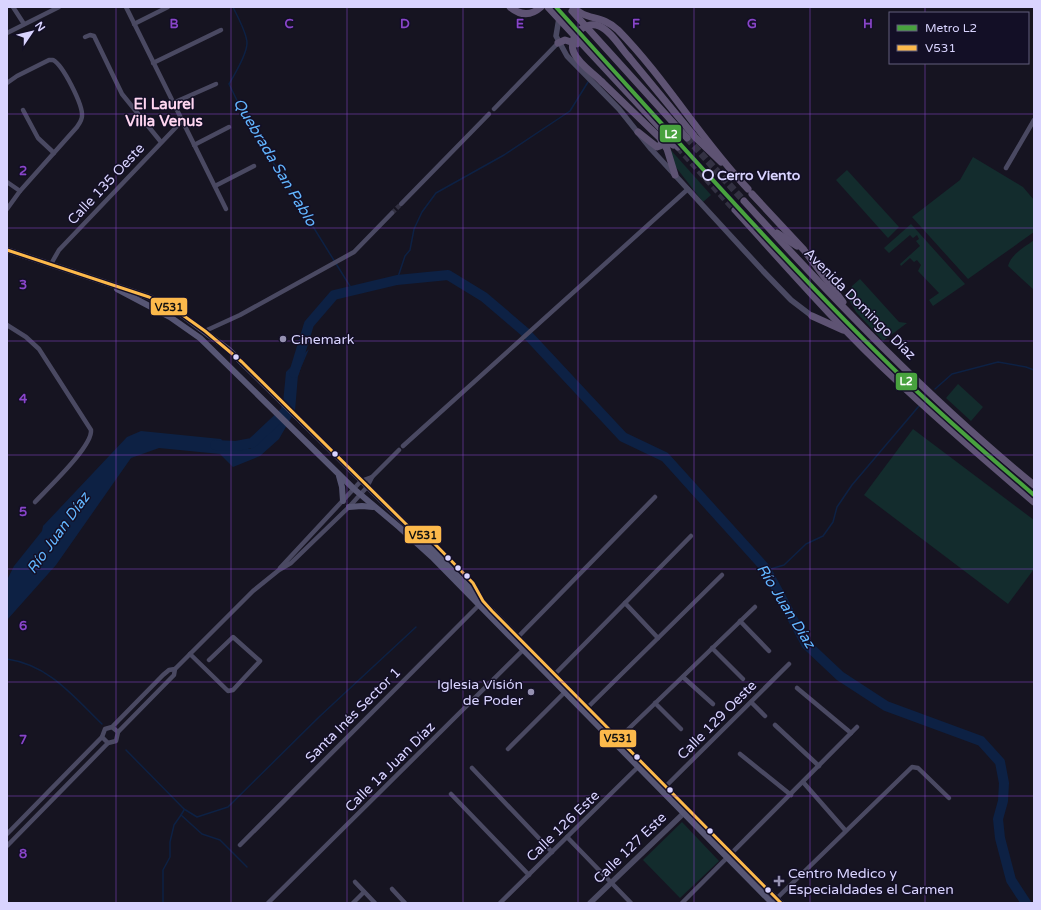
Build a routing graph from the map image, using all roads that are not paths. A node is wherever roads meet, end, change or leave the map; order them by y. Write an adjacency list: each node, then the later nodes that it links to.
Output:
1 (13, 7): 11 (street)
2 (59, 7): 11 (street)
3 (126, 7): 12 (street)
4 (168, 7): 12 (street)
5 (510, 7): 9 (main road)
6 (548, 7): 10 (main road)
7 (568, 7): 33 (main road)
8 (573, 7): 38 (main road)
9 (541, 8)
10 (559, 18): 16 (street); 17 (main road)
11 (24, 24): 14 (street)
12 (134, 24): 18 (street)
13 (221, 30): 18 (street)
14 (7, 32)
15 (85, 37): 34 (street)
16 (558, 43): 17 (main road); 23 (street); 30 (street)
17 (593, 55): 22 (main road)
18 (153, 63): 21 (street)
19 (7, 83): 36 (street)
20 (216, 84): 21 (street)
21 (173, 103): 27 (street)
22 (641, 106): 32 (main road); 32 (main road)
23 (494, 109)
24 (23, 110): 36 (street)
25 (489, 114): 46 (street)
26 (1034, 120): 29 (street)
27 (182, 121): 34 (street, Calle 135 Oeste); 35 (street)
28 (229, 127): 35 (street)
29 (1028, 130): 31 (street); 39 (street)
30 (638, 132): 32 (main road); 40 (street)
31 (1034, 133)
32 (659, 138): 38 (main road, bridge); 40 (main road)
33 (687, 138)
34 (161, 142): 54 (street, Calle 135 Oeste)
35 (194, 145): 42 (street)
36 (54, 153): 44 (street)
37 (254, 166): 42 (street)
38 (729, 168): 45 (main road)
39 (1006, 168)
40 (674, 175): 43 (street)
41 (7, 182): 44 (street)
42 (215, 186): 48 (street)
43 (688, 189): 56 (street); 64 (street)
44 (20, 191): 47 (street)
45 (748, 194): 51 (main road); 53 (main road)
46 (401, 204)
47 (7, 209)
48 (226, 209)
49 (734, 210): 61 (main road, Avenida Domingo Díaz)
50 (392, 213): 60 (street)
51 (766, 225): 53 (main road); 57 (main road, Avenida Domingo Díaz)
52 (7, 250): 54 (main road)
53 (804, 250): 57 (main road)
54 (51, 264): 55 (main road)
55 (113, 286): 59 (main road); 60 (main road)
56 (812, 316): 61 (main road)
57 (860, 322): 66 (main road, Avenida Domingo Díaz)
58 (7, 325): 72 (street)
59 (184, 327): 60 (main road); 62 (main road)
60 (205, 331): 62 (main road); 65 (main road)
61 (852, 336): 73 (main road, Avenida Domingo Díaz)
62 (211, 350): 63 (main road)
63 (338, 474): 68 (main road); 71 (main road)
64 (372, 476): 65 (street); 67 (street)
65 (361, 481): 67 (main road); 68 (street)
66 (1034, 485)
67 (367, 487): 69 (street); 79 (main road)
68 (354, 489): 69 (main road); 71 (street)
69 (360, 495): 74 (street); 75 (main road)
70 (654, 497): 83 (street)
71 (343, 501): 77 (street)
72 (35, 502)
73 (1034, 502)
74 (349, 507): 75 (main road); 77 (street)
75 (376, 508): 79 (main road)
76 (691, 536): 80 (street)
77 (279, 570): 88 (street)
78 (722, 575): 84 (street)
79 (480, 603): 83 (main road); 85 (main road); 125 (street, Santa Inés Sector 1)
80 (625, 603): 84 (street); 92 (street)
81 (755, 607): 82 (street)
82 (740, 621): 86 (street); 87 (street)
83 (518, 637): 85 (main road)
84 (658, 638): 100 (street)
85 (525, 648): 92 (main road); 135 (street, Calle 1a Juan Díaz)
86 (712, 648): 93 (street); 94 (street)
87 (768, 651)
88 (190, 654): 89 (street); 91 (street)
89 (209, 660)
90 (789, 664): 97 (street, Calle 129 Oeste)
91 (175, 669): 103 (street); 106 (street)
92 (553, 677): 96 (main road)
93 (683, 677): 98 (street); 99 (street)
94 (743, 679)
95 (797, 688): 107 (street)
96 (566, 691): 100 (main road); 111 (street)
97 (751, 702): 101 (street); 117 (street, Calle 129 Oeste)
98 (655, 703): 105 (street); 109 (street)
99 (712, 704)
100 (585, 710): 109 (main road)
101 (765, 716)
102 (774, 724): 114 (street)
103 (112, 727): 106 (street); 108 (street)
104 (857, 727): 107 (street)
105 (681, 729)
106 (118, 732): 110 (street)
107 (851, 733): 114 (street)
108 (102, 737): 110 (street); 123 (street)
109 (616, 741): 113 (main road)
110 (108, 743): 126 (street)
111 (508, 749)
112 (740, 754): 119 (street)
113 (640, 766): 117 (main road); 124 (street, Calle 126 Este)
114 (820, 766): 116 (street)
115 (472, 768): 127 (street)
116 (803, 782): 119 (street); 122 (street)
117 (663, 789): 121 (main road)
118 (451, 794): 129 (street)
119 (791, 795): 128 (street)
120 (949, 798): 122 (street)
121 (685, 812): 128 (main road); 131 (street, Calle 127 Este)
122 (846, 830): 134 (street)
123 (7, 834)
124 (567, 836): 127 (street, Calle 126 Este); 131 (street)
125 (240, 845)
126 (7, 846)
127 (552, 852): 129 (street, Calle 126 Este)
128 (729, 857): 134 (main road); 142 (street)
129 (529, 875): 139 (street, Calle 126 Este)
130 (355, 882): 133 (street)
131 (611, 883): 140 (street, Calle 127 Este); 141 (street)
132 (392, 889): 138 (street)
133 (364, 892): 136 (street); 137 (street)
134 (775, 902)
135 (268, 903)
136 (353, 903)
137 (375, 903)
138 (405, 903)
139 (500, 903)
140 (590, 903)
141 (631, 903)
142 (682, 903)

